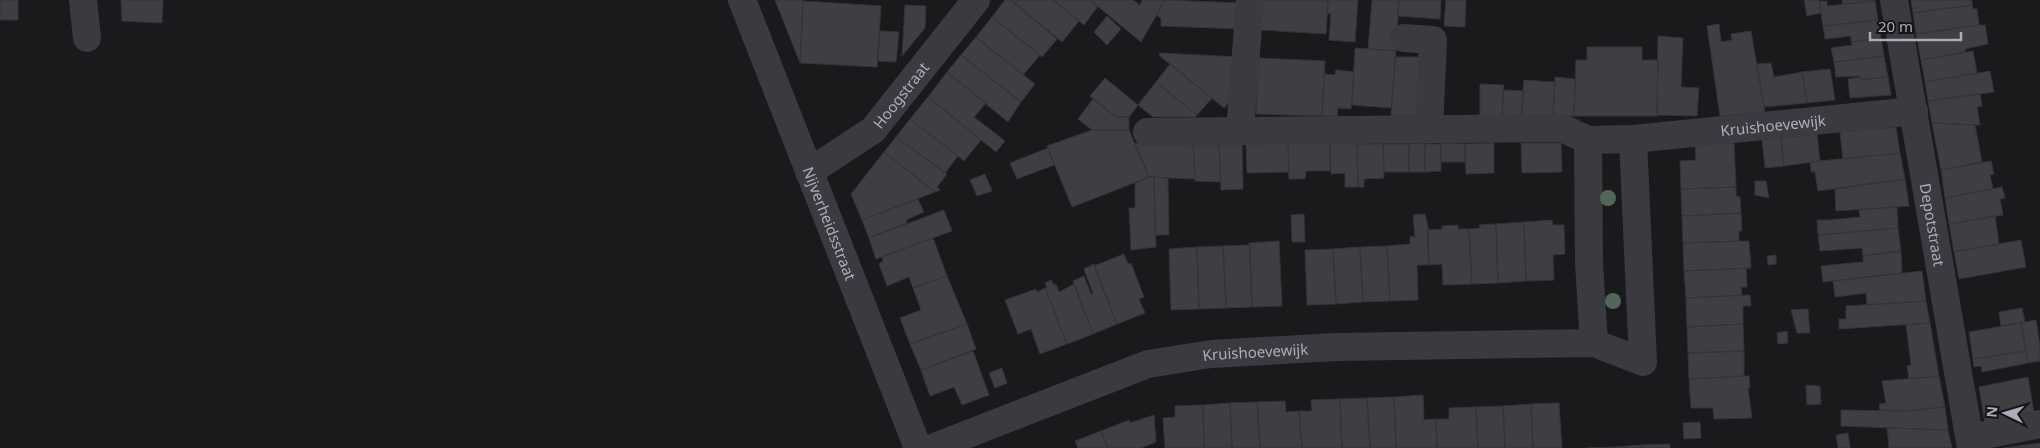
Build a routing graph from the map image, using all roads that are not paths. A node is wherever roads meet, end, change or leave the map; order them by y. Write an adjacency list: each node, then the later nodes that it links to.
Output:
1 (83, 0): 6 (street)
2 (742, 0): 14 (street, Nijverheidsstraat)
3 (976, 0): 14 (street, Hoogstraat)
4 (1250, 0): 10 (street)
5 (1894, 0): 8 (street, Depotstraat)
6 (87, 38)
7 (1404, 38): 9 (street)
8 (1914, 111): 12 (street, Kruishoevewijk); 17 (street, Depotstraat)
9 (1429, 129): 10 (street); 13 (street)
10 (1240, 131): 11 (street)
11 (1147, 132)
12 (1633, 139): 13 (street, Kruishoevewijk); 15 (street, Kruishoevewijk)
13 (1588, 140): 15 (street)
14 (809, 172): 18 (street, Nijverheidsstraat)
15 (1594, 343): 19 (street, Kruishoevewijk)
16 (2040, 424): 17 (street)
17 (1970, 443)
18 (918, 448)
19 (932, 448)

